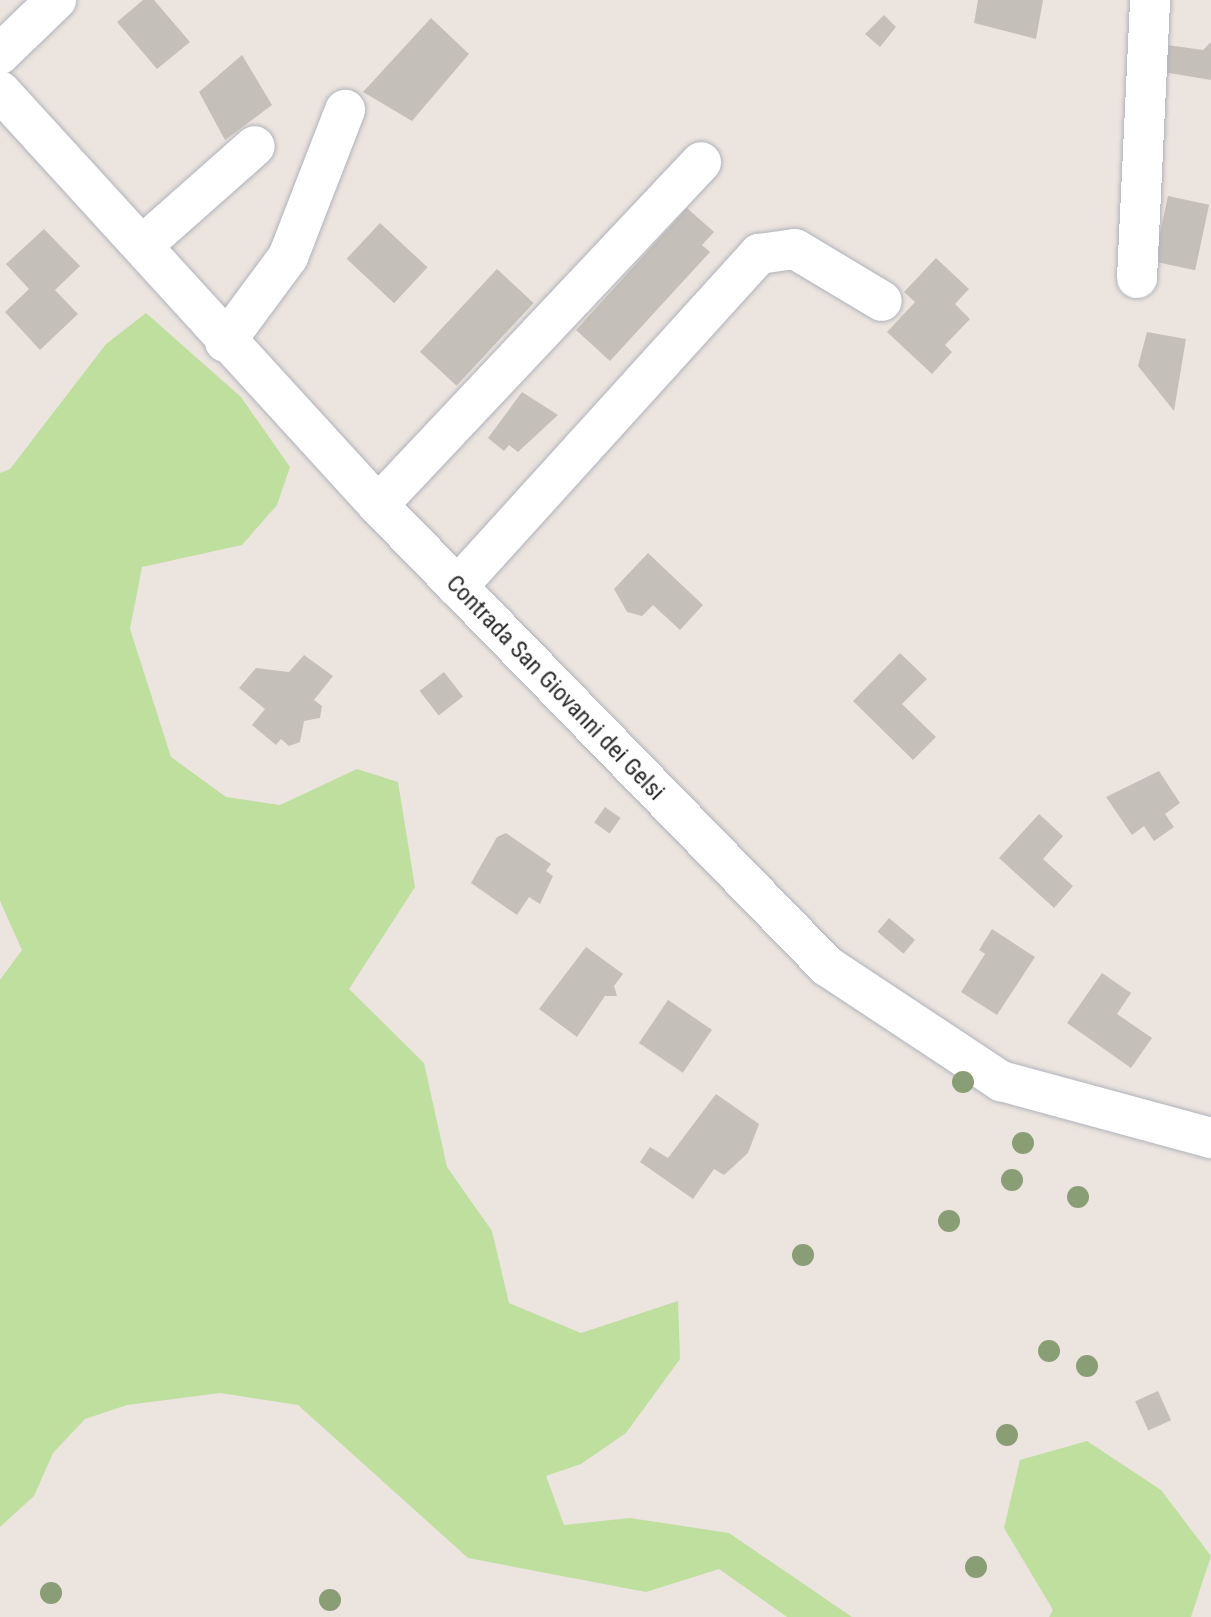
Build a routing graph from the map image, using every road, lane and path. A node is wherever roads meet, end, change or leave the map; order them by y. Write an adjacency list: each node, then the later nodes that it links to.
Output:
1 (56, 0): 3 (street)
2 (1150, 0): 9 (street)
3 (0, 54)
4 (0, 91): 8 (street, Contrada San Giovanni dei Gelsi)
5 (345, 110): 11 (street)
6 (255, 146): 8 (street)
7 (701, 162): 12 (street)
8 (143, 245): 11 (street, Contrada San Giovanni dei Gelsi)
9 (1137, 278)
10 (882, 301): 13 (street)
11 (225, 342): 12 (street, Contrada San Giovanni dei Gelsi)
12 (378, 505): 13 (street, Contrada San Giovanni dei Gelsi)
13 (457, 587): 14 (street, Contrada San Giovanni dei Gelsi)
14 (1211, 1138)

